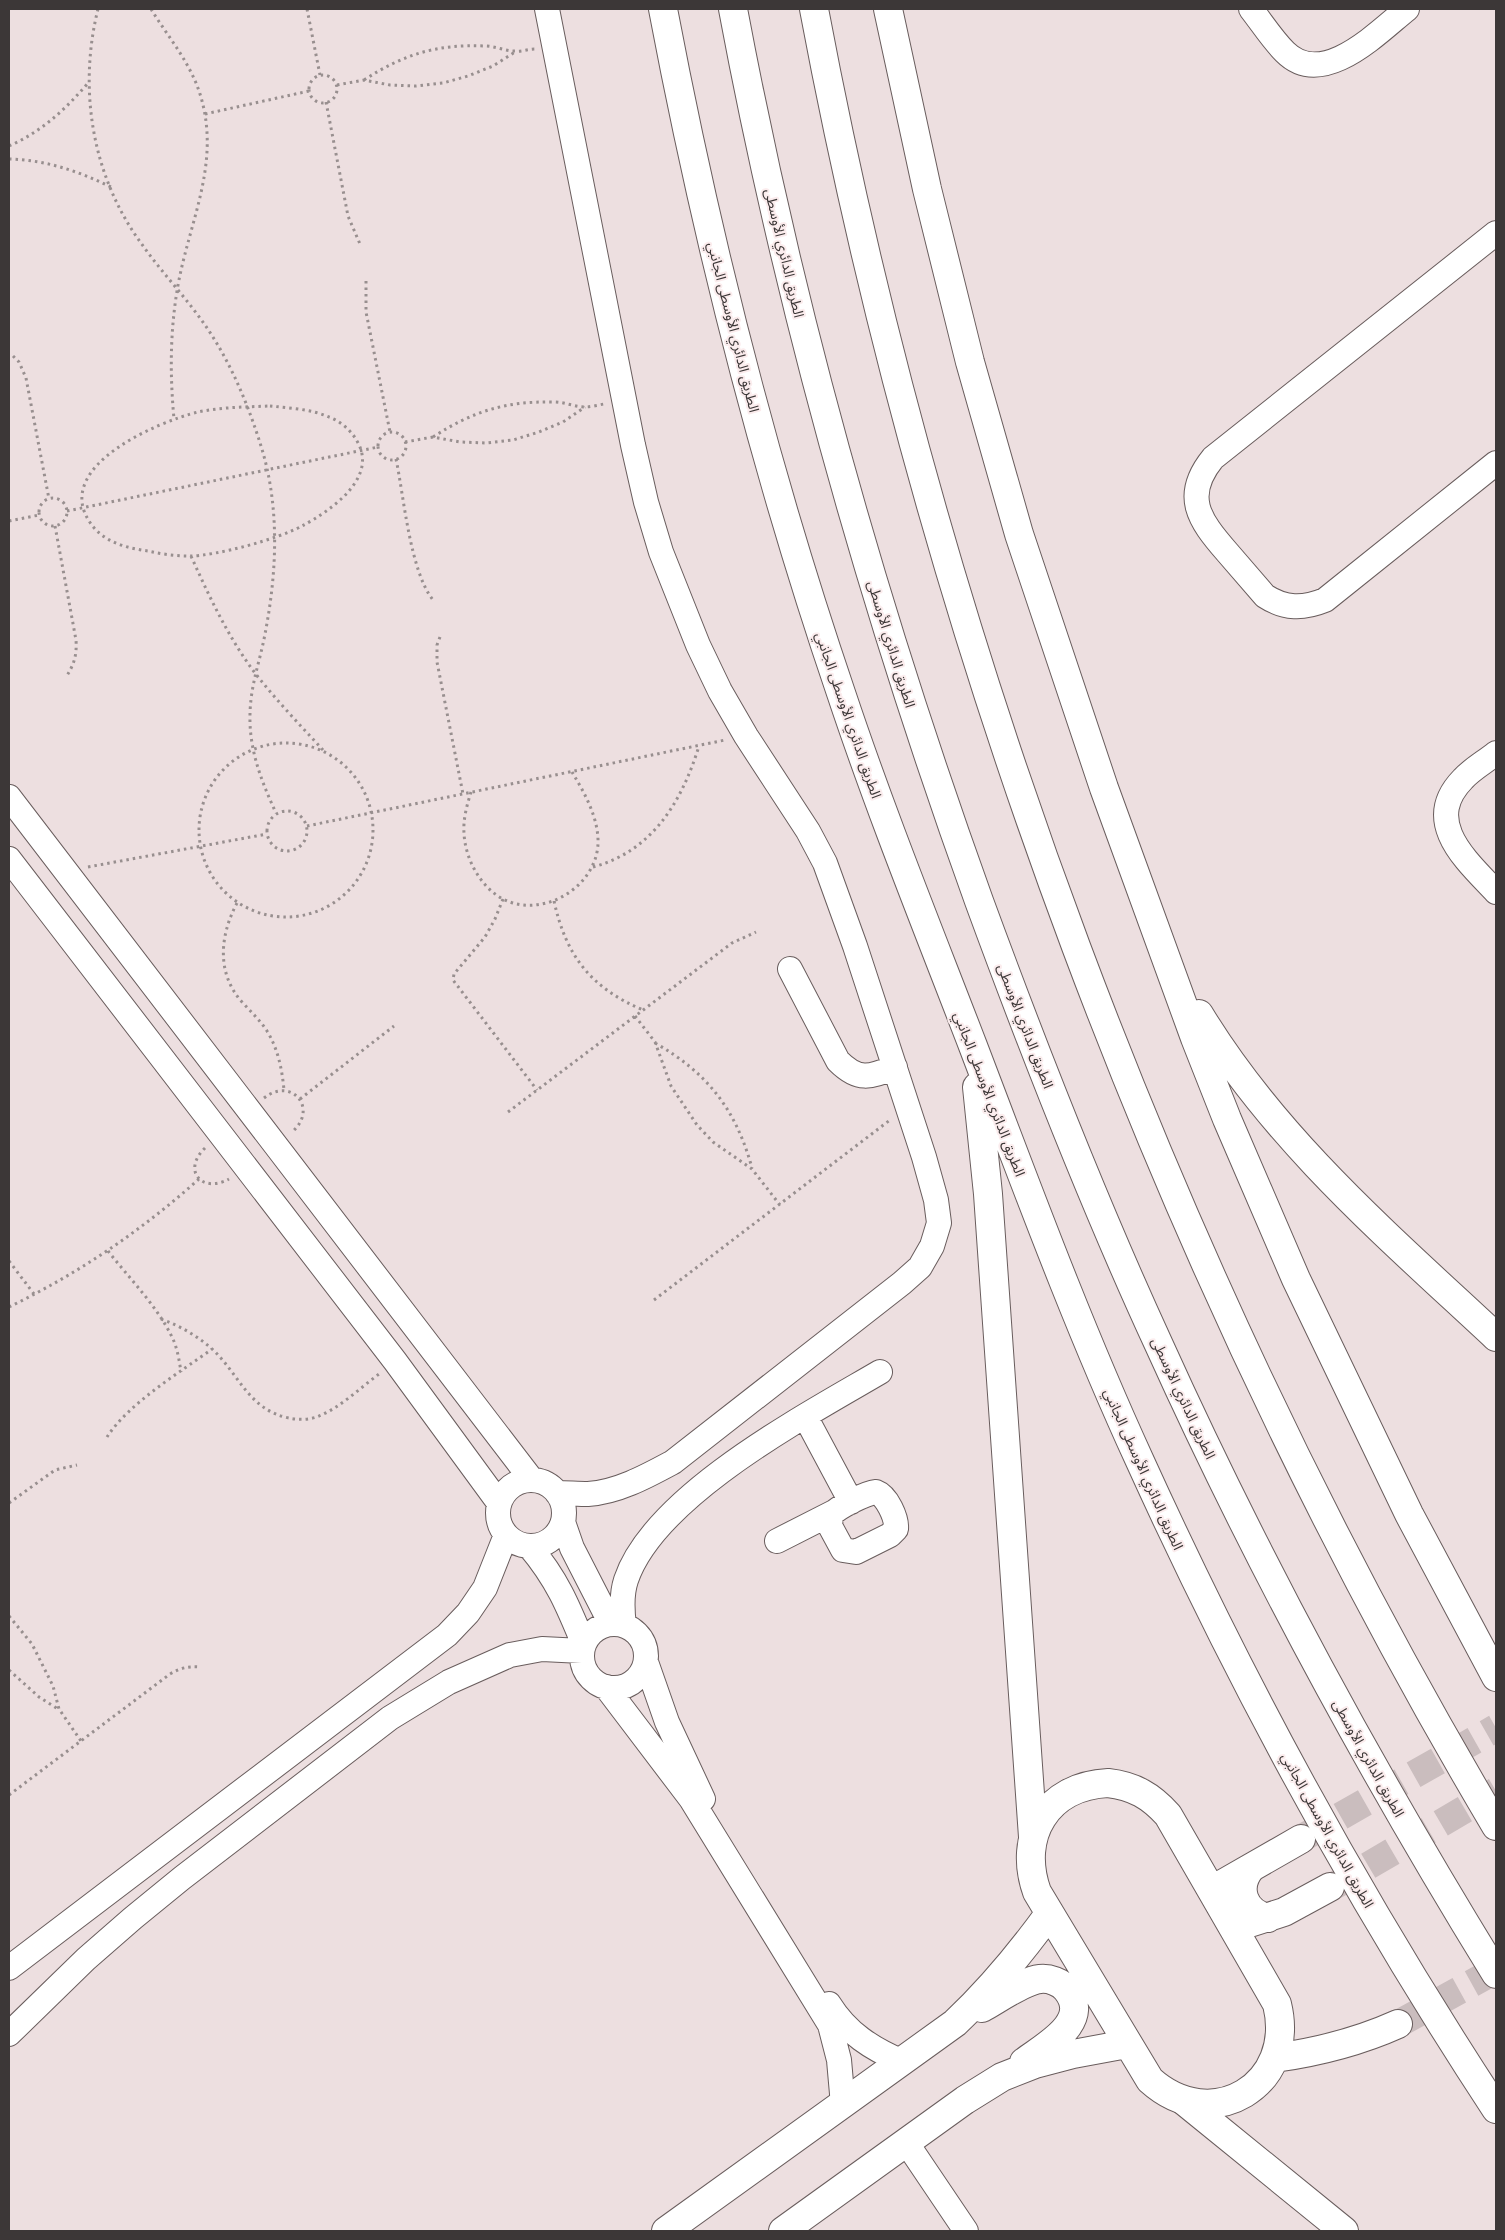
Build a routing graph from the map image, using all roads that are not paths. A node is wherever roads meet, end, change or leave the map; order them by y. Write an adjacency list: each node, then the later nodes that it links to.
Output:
1 (547, 9): 17 (street)
2 (663, 9): 16 (main road, الطريق الدائري الأوسطى الجانبي)
3 (732, 9): 43 (main road, الطريق الدائري الأوسطى)
4 (814, 9): 33 (main road)
5 (888, 9): 14 (main road)
6 (1252, 9): 7 (street)
7 (1407, 9)
8 (1496, 233): 9 (street)
9 (1496, 463)
10 (1496, 753): 13 (street)
11 (9, 797): 21 (street)
12 (9, 859): 23 (street)
13 (1496, 892)
14 (1166, 955): 18 (main road); 31 (main road)
15 (790, 969): 17 (street)
16 (970, 1038): 34 (main road); 53 (main road, الطريق الدائري الأوسطى الجانبي)
17 (895, 1067): 22 (street)
18 (1496, 1337)
19 (880, 1372): 20 (street)
20 (805, 1416): 26 (street); 28 (street)
21 (532, 1480): 22 (street); 23 (street)
22 (557, 1493): 24 (street)
23 (499, 1503): 25 (street)
24 (563, 1522): 27 (street); 28 (street)
25 (506, 1535): 27 (street); 42 (street)
26 (777, 1541)
27 (529, 1546): 29 (street)
28 (618, 1624): 29 (street); 30 (street)
29 (583, 1648): 32 (street); 46 (street)
30 (646, 1662): 32 (street); 49 (street)
31 (1496, 1677)
32 (606, 1687): 52 (street)
33 (1496, 1826)
34 (1033, 1837): 38 (main road); 39 (main road)
35 (1301, 1839): 36 (main road)
36 (1252, 1868): 38 (main road); 40 (main road)
37 (1330, 1888): 40 (main road)
38 (1212, 1890): 41 (main road)
39 (1049, 1914): 44 (main road); 47 (main road)
40 (1268, 1918): 41 (main road)
41 (1234, 1928): 48 (main road)
42 (9, 1968)
43 (1496, 1974)
44 (955, 2023): 49 (main road); 50 (main road)
45 (1398, 2024): 48 (main road)
46 (9, 2034)
47 (1127, 2044): 50 (main road); 51 (main road)
48 (1275, 2058): 51 (main road)
49 (903, 2062): 52 (main road)
50 (1002, 2077): 54 (main road)
51 (1184, 2101): 58 (main road)
52 (843, 2104): 55 (main road)
53 (1496, 2109)
54 (906, 2142): 56 (main road); 57 (street)
55 (666, 2231)
56 (782, 2231)
57 (966, 2231)
58 (1344, 2231)

